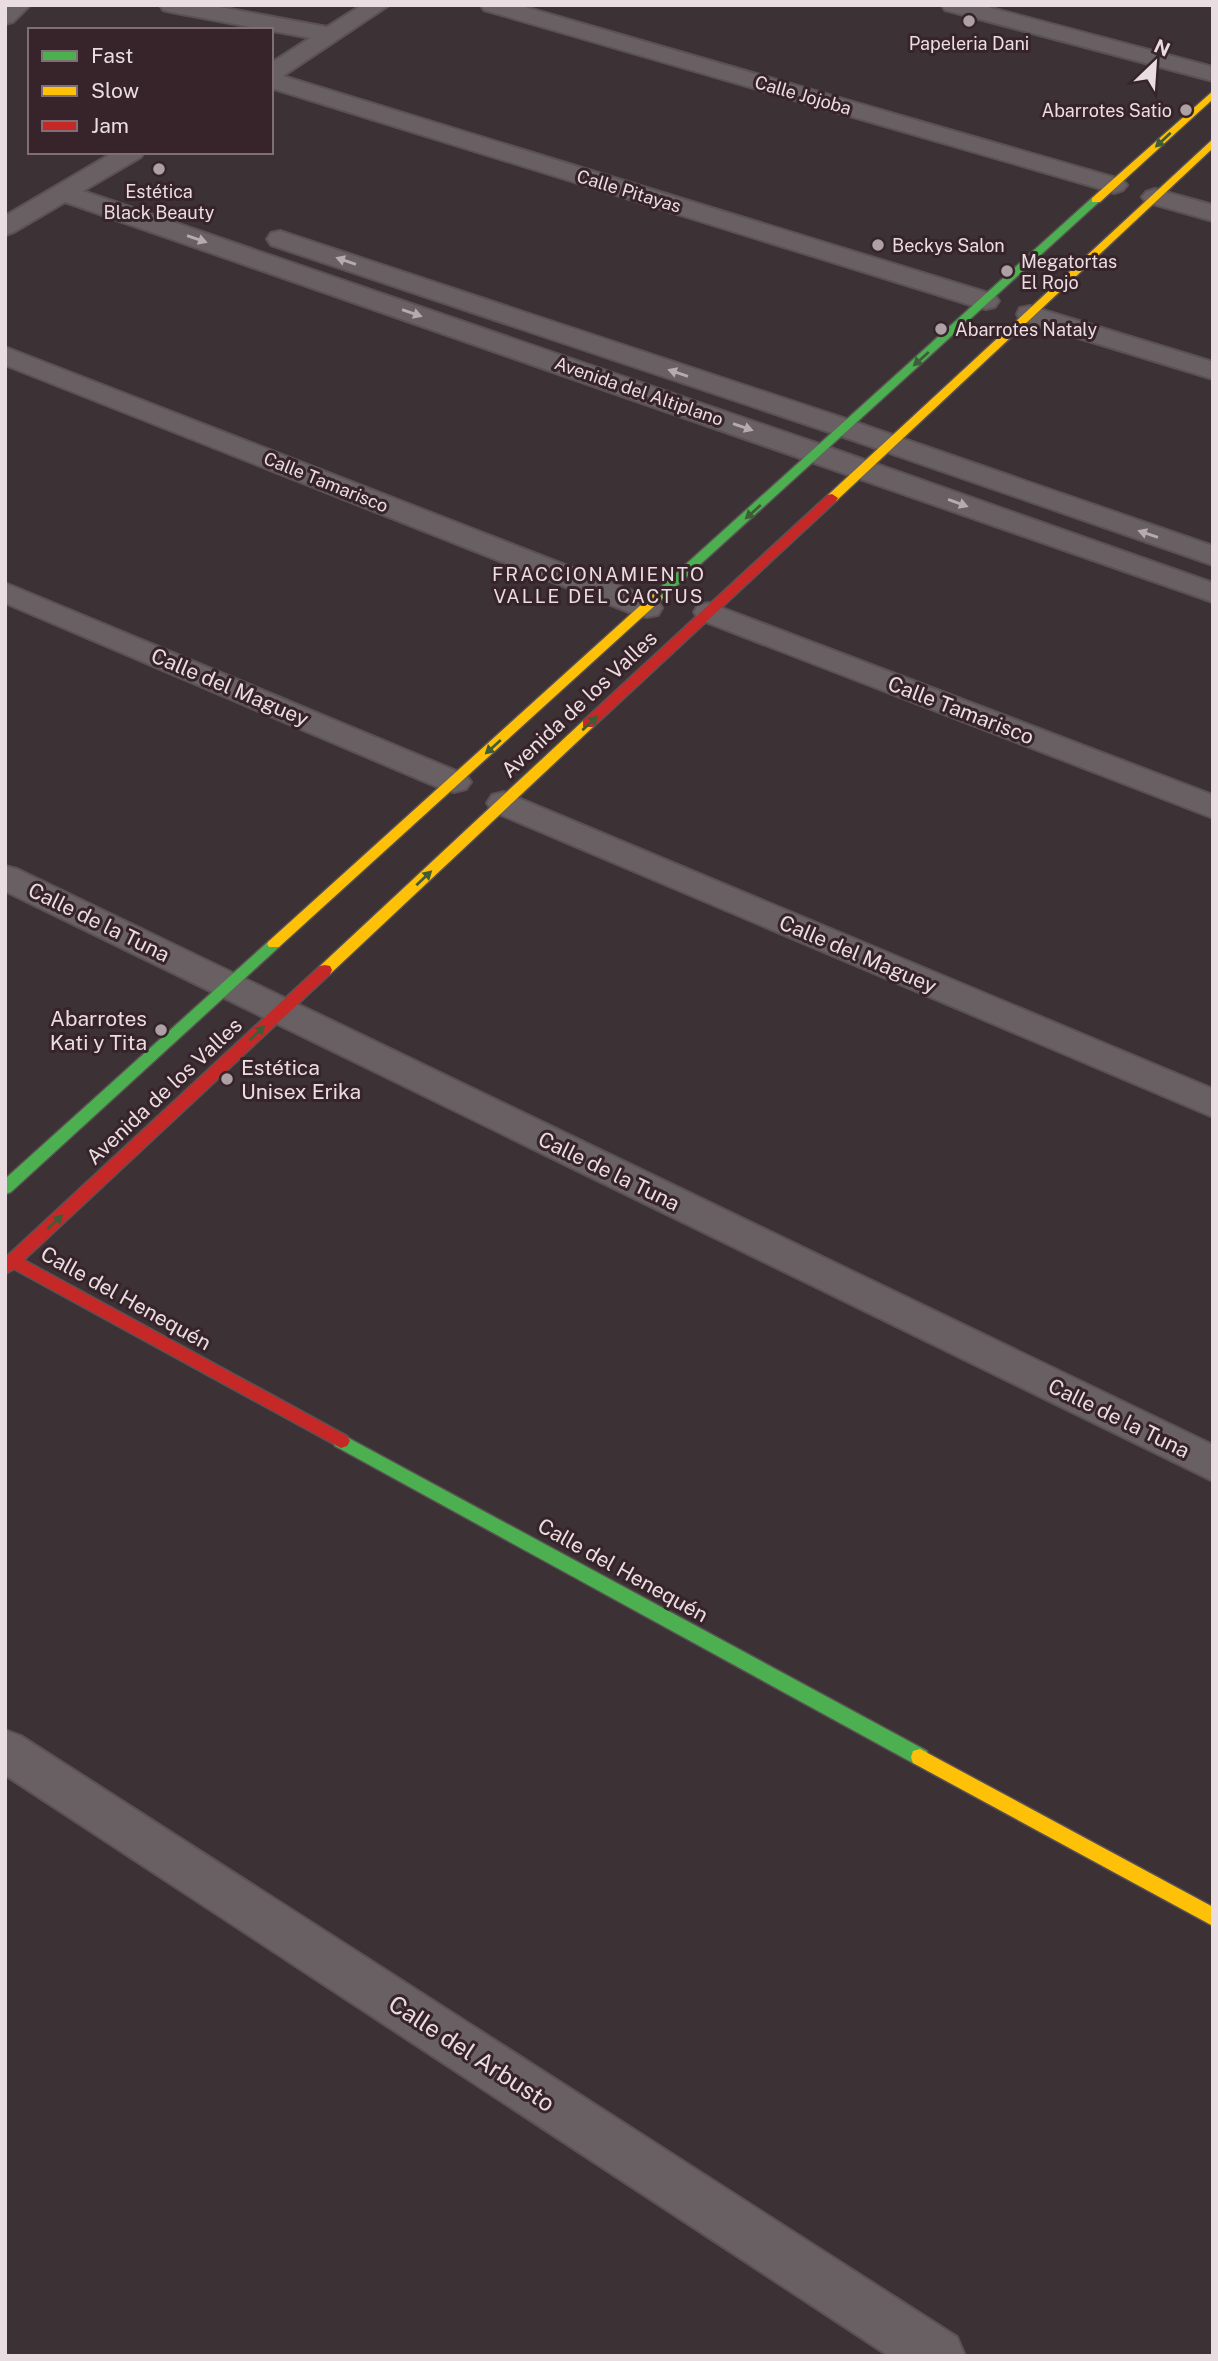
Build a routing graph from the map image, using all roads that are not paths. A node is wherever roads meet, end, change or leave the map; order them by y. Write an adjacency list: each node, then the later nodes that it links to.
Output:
1 (19, 5): 6 (street)
2 (171, 5): 7 (street)
3 (379, 5): 7 (street)
4 (492, 5): 15 (street, Calle Jojoba)
5 (953, 5): 9 (street)
6 (5, 17)
7 (331, 35): 8 (street)
8 (273, 72)
9 (1213, 74)
10 (273, 81): 22 (street, Calle Pitayas)
11 (1213, 94): 15 (street, Avenida de los Valles, one-way to 15)
12 (1213, 142): 17 (street, Avenida de los Valles)
13 (128, 154): 14 (street)
14 (90, 176): 16 (street); 18 (street)
15 (1114, 185): 22 (street, Avenida de los Valles)
16 (63, 193): 20 (street); 28 (street, Avenida del Altiplano, one-way to 28)
17 (1155, 197): 19 (street); 23 (street, Avenida de los Valles)
18 (170, 202)
19 (1213, 214)
20 (9, 221)
21 (249, 229): 26 (street, Avenida del Altiplano, one-way to 21)
22 (986, 301): 26 (street, Avenida de los Valles, one-way to 26)
23 (1030, 314): 25 (street); 27 (street, Avenida de los Valles)
24 (5, 355): 33 (street, Calle Tamarisco)
25 (1213, 371)
26 (845, 428): 27 (street, Avenida del Altiplano); 28 (street, Avenida de los Valles)
27 (889, 444): 29 (street, Avenida de los Valles); 30 (street, Avenida del Altiplano, one-way to 27)
28 (818, 453): 29 (street, Avenida del Altiplano); 33 (street, Avenida de los Valles, one-way to 33)
29 (862, 469): 32 (street, Avenida del Altiplano, one-way to 32); 34 (street, Avenida de los Valles)
30 (1213, 556)
31 (5, 592): 35 (street, Calle del Maguey)
32 (1213, 593)
33 (647, 608): 35 (street, Avenida de los Valles, one-way to 35)
34 (709, 612): 36 (street, Avenida de los Valles, one-way to 34); 37 (street, Calle Tamarisco)
35 (454, 782): 39 (street, Avenida de los Valles)
36 (504, 803): 40 (street, Avenida de los Valles, one-way to 36); 41 (street, Calle del Maguey)
37 (1213, 807)
38 (5, 877): 39 (street, Calle de la Tuna)
39 (230, 985): 40 (street, Calle de la Tuna); 42 (street, Avenida de los Valles)
40 (280, 1012): 43 (street, Avenida de los Valles, one-way to 40); 44 (street, Calle de la Tuna)
41 (1213, 1104)
42 (5, 1188)
43 (9, 1264): 46 (street, Calle del Henequén)
44 (1213, 1464)
45 (5, 1750): 47 (street, Calle del Arbusto)
46 (1213, 1917)
47 (938, 2356)

